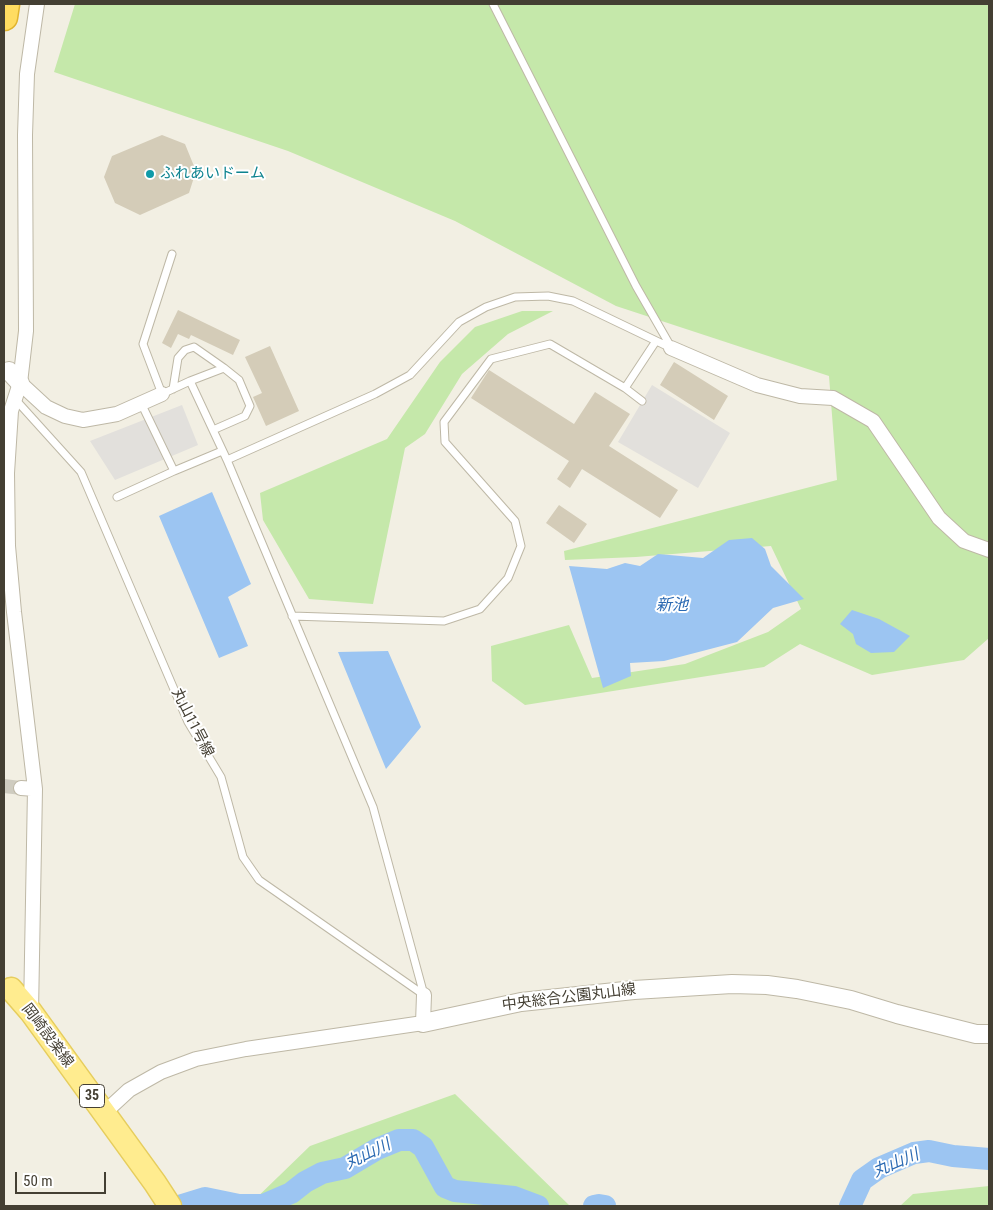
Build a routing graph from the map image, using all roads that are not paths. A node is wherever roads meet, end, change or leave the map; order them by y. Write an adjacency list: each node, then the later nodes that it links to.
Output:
1 (6, 4): 4 (highway)
2 (37, 4): 10 (street)
3 (493, 4): 7 (lane)
4 (4, 17)
5 (172, 254): 12 (lane)
6 (656, 341): 7 (lane); 11 (lane); 17 (lane)
7 (671, 348): 20 (street)
8 (224, 368): 9 (lane); 12 (lane); 15 (lane)
9 (190, 382): 12 (lane); 15 (lane)
10 (15, 384): 14 (street); 23 (lane, 丸山11号線); 24 (street)
11 (625, 388): 13 (lane); 21 (lane)
12 (167, 391): 14 (street)
13 (642, 401)
14 (141, 403): 18 (lane)
15 (213, 430): 16 (lane)
16 (222, 450): 17 (lane); 18 (lane)
17 (226, 460): 21 (lane)
18 (174, 471): 19 (lane)
19 (117, 498)
20 (989, 550)
21 (292, 616): 23 (lane)
22 (11, 989): 24 (main road, 岡崎設楽線 / 35)
23 (424, 995): 25 (street)
24 (31, 1012): 27 (main road, 岡崎設楽線 / 35)
25 (423, 1023): 26 (street, 中央総合公園丸山線); 27 (street, 中央総合公園丸山線)
26 (989, 1034)
27 (104, 1113): 28 (main road, 岡崎設楽線 / 35)
28 (170, 1206)

